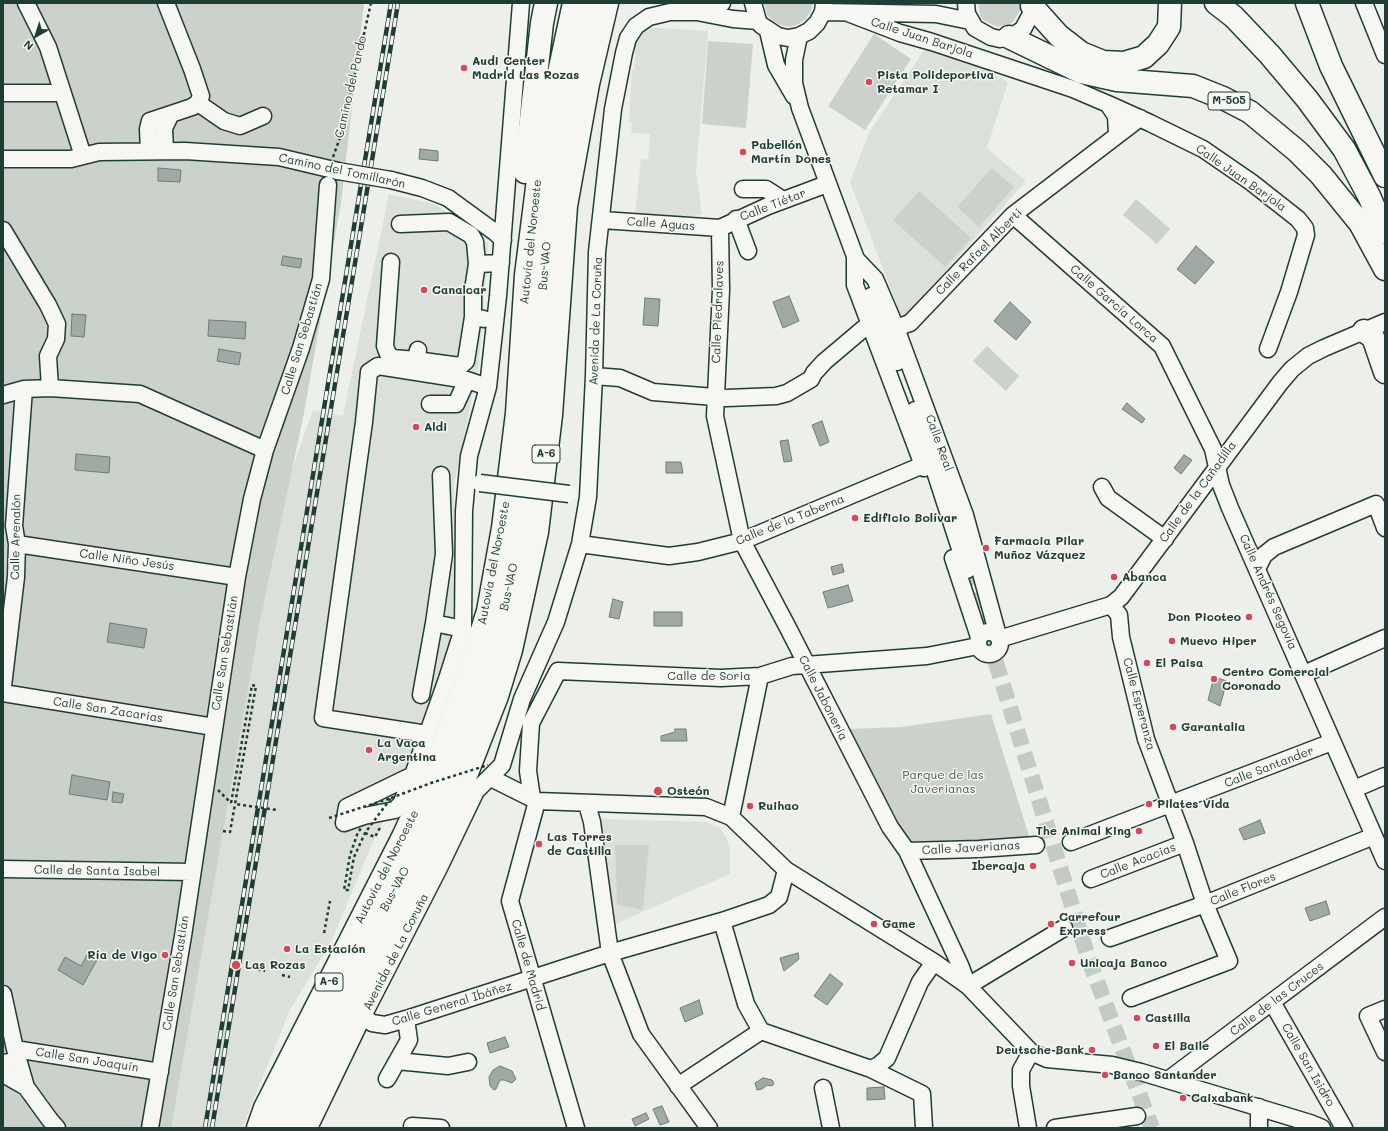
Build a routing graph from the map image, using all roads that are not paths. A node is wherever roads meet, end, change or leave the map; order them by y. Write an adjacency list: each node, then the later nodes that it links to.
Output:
1 (26, 3): 26 (street)
2 (166, 3): 27 (street)
3 (521, 3): 49 (street)
4 (546, 3): 56 (highway)
5 (574, 3): 56 (highway, Autovía del Noroeste / A-6)
6 (591, 3): 159 (highway, Bus-VAO)
7 (607, 3): 160 (highway, A-6)
8 (722, 3): 18 (street, Avenida de La Coruña)
9 (754, 3): 21 (street, Calle Real)
10 (966, 3): 20 (street)
11 (1170, 3): 16 (highway)
12 (1216, 3): 48 (highway)
13 (1233, 3): 40 (highway)
14 (1307, 3): 37 (highway)
15 (1364, 3): 24 (street)
16 (1032, 5): 23 (street)
17 (823, 8): 19 (street); 22 (street)
18 (696, 12): 21 (street, Avenida de La Coruña); 44 (street, Avenida de La Coruña)
19 (848, 13): 20 (street); 28 (street, Calle Juan Barjola)
20 (970, 21): 23 (street)
21 (763, 26): 22 (street, Avenida de La Coruña); 29 (street, Calle Real)
22 (799, 36): 29 (street, Calle Real)
23 (1009, 37): 55 (highway, M-505)
24 (1385, 55)
25 (3, 93): 26 (street)
26 (62, 94): 34 (street)
27 (198, 103): 30 (street); 33 (street)
28 (1108, 104): 31 (street, Calle Juan Barjola); 32 (street)
29 (800, 108): 38 (street, Calle Real)
30 (263, 116)
31 (1140, 118): 32 (street, Calle Rafael Alberti); 62 (street, Calle Juan Barjola)
32 (1117, 134): 42 (street, Calle Rafael Alberti)
33 (157, 151): 34 (street, Camino del Tomillarón); 36 (street, Camino del Tomillarón)
34 (83, 156): 35 (street, Camino del Tomillarón)
35 (3, 159)
36 (332, 175): 49 (street, Camino del Tomillarón, bridge); 72 (street, Calle San Sebastián)
37 (1385, 176)
38 (827, 184): 41 (street, Calle Tiétar); 51 (street, Calle Real)
39 (743, 190): 41 (street)
40 (1385, 197)
41 (783, 200): 43 (street, Calle Tiétar)
42 (1013, 215): 60 (street, Calle Rafael Alberti); 74 (street, Calle García Lorca)
43 (736, 219): 46 (street, Calle Tiétar); 50 (street)
44 (602, 220): 46 (street, Calle Aguas); 64 (street, Avenida de La Coruña)
45 (400, 224): 54 (street)
46 (720, 228): 70 (street, Calle Piedralaves)
47 (3, 230): 67 (street)
48 (1385, 232)
49 (503, 240): 53 (street)
50 (748, 251)
51 (855, 258): 59 (street, Calle Real); 60 (street, Calle Real); 86 (street, Calle Real)
52 (392, 262): 57 (street)
53 (501, 263): 54 (street); 58 (street)
54 (477, 264): 57 (street)
55 (1385, 269)
56 (526, 275): 158 (highway, Autovía del Noroeste / A-6)
57 (473, 317): 58 (street)
58 (496, 320): 66 (street)
59 (871, 325): 70 (street); 73 (street, Calle Real)
60 (896, 328): 93 (street, Calle Real)
61 (1377, 331): 63 (highway); 74 (street, Calle de la Cañadilla)
62 (1268, 349)
63 (1385, 372)
64 (594, 376): 70 (street); 78 (street, Avenida de La Coruña)
65 (468, 380): 66 (street); 71 (street); 103 (street)
66 (488, 387): 76 (street)
67 (50, 388): 68 (street); 72 (street)
68 (24, 389): 69 (street); 82 (street, Calle Arenalón)
69 (3, 395)
70 (715, 397): 81 (street, Calle Jabonería)
71 (430, 404)
72 (265, 450): 87 (street, Calle San Sebastián)
73 (923, 465): 81 (street, Calle de la Taberna); 92 (street, Calle Real)
74 (1223, 468): 80 (street, Calle de la Cañadilla); 84 (street, Calle Andrés Segovia); 85 (street, Calle Andrés Segovia); 88 (street, Calle de la Cañadilla)
75 (441, 475): 89 (street)
76 (474, 481): 78 (street, bridge); 90 (street)
77 (1102, 487): 80 (street)
78 (588, 497): 83 (street, Avenida de La Coruña)
79 (1385, 528): 84 (street)
80 (1164, 539): 88 (street, Calle de la Cañadilla)
81 (742, 541): 83 (street, Calle de la Taberna); 94 (street, Calle Jabonería)
82 (17, 544): 87 (street, Calle Niño Jesús); 98 (street, Calle Arenalón)
83 (580, 544): 96 (street, Avenida de La Coruña)
84 (1274, 547): 85 (street)
85 (1258, 567): 95 (street, Calle Andrés Segovia)
86 (967, 570)
87 (237, 577): 102 (street, Calle San Sebastián)
88 (1114, 608): 93 (street, Calle de la Cañadilla); 112 (street, Calle Esperanza)
89 (434, 623): 90 (street); 100 (street)
90 (463, 629): 103 (street)
91 (1385, 638): 95 (street)
92 (978, 642): 93 (street); 94 (street, Calle de Soria)
93 (997, 650)
94 (807, 665): 97 (street, Calle de Soria); 118 (street, Calle Jabonería)
95 (1304, 674): 104 (street, Calle Andrés Segovia)
96 (534, 676): 101 (street, Avenida de La Coruña); 105 (street, Avenida de La Coruña)
97 (760, 676): 101 (street, Calle de Soria); 113 (street)
98 (3, 686)
99 (3, 692): 102 (street, Calle San Zacarías)
100 (421, 695)
101 (531, 723): 106 (street, Avenida de La Coruña)
102 (214, 727): 122 (street, Calle San Sebastián)
103 (427, 734): 107 (street)
104 (1332, 742): 109 (street, Calle Andrés Segovia); 112 (street, Calle Santander)
105 (495, 767): 106 (street); 110 (street); 137 (street, Avenida de La Coruña)
106 (528, 771): 110 (street, Avenida de La Coruña)
107 (413, 775)
108 (1385, 776): 109 (street)
109 (1354, 789): 114 (street, Calle Andrés Segovia)
110 (534, 800): 111 (street); 131 (street, Calle de Madrid)
111 (587, 804): 113 (street); 129 (street)
112 (1171, 804): 115 (street, Calle Santander); 116 (street, Calle Esperanza)
113 (731, 817): 121 (street)
114 (1374, 836): 119 (street, Calle Andrés Segovia); 124 (street, Calle Flores)
115 (1071, 842)
116 (1185, 844): 123 (street, Calle Acacias); 124 (street, Calle Esperanza)
117 (1036, 845): 118 (street, Calle Javerianas)
118 (908, 851): 132 (street, Calle Jabonería)
119 (1385, 860)
120 (3, 869): 122 (street, Calle de Santa Isabel)
121 (786, 870): 126 (street, Calle General Ibáñez); 130 (street)
122 (192, 872): 146 (street, Calle San Sebastián)
123 (1091, 880)
124 (1205, 904): 128 (street, Calle Flores); 134 (street, Calle Esperanza)
125 (1385, 917): 135 (street, Calle de las Cruces)
126 (722, 921): 129 (street, Calle General Ibáñez); 139 (street)
127 (1060, 930): 132 (street)
128 (1110, 938)
129 (610, 953): 131 (street, Calle General Ibáñez); 150 (street)
130 (934, 962): 132 (street); 145 (street)
131 (532, 979): 138 (street, Calle General Ibáñez); 163 (street, Calle de Madrid)
132 (968, 986): 141 (street)
133 (3, 994): 142 (street)
134 (1131, 998)
135 (1272, 1002): 149 (street, Calle de las Cruces); 171 (street, Calle San Isidro)
136 (1385, 1009): 140 (street)
137 (363, 1016): 138 (street, Calle General Ibáñez); 161 (street, Avenida de La Coruña)
138 (406, 1020): 143 (street)
139 (761, 1031): 145 (street); 150 (street)
140 (1385, 1051)
141 (1032, 1052): 149 (street); 167 (street)
142 (12, 1058): 146 (street, Calle San Joaquín); 151 (street)
143 (397, 1061): 144 (street); 148 (street)
144 (468, 1062)
145 (871, 1069): 166 (street)
146 (160, 1072): 157 (street, Calle San Sebastián)
147 (3, 1074): 151 (street)
148 (387, 1079)
149 (1168, 1080): 153 (street)
150 (678, 1086): 164 (street)
151 (26, 1087): 156 (street)
152 (823, 1088): 165 (street)
153 (1259, 1107): 169 (street); 170 (street)
154 (1137, 1116): 168 (street)
155 (412, 1127): 162 (street)
156 (57, 1128)
157 (150, 1128)
158 (258, 1128)
159 (275, 1128)
160 (293, 1128)
161 (309, 1128)
162 (441, 1128)
163 (576, 1128)
164 (709, 1128)
165 (830, 1128)
166 (924, 1128)
167 (1028, 1128)
168 (1055, 1128)
169 (1259, 1128)
170 (1322, 1128)
171 (1344, 1128)

